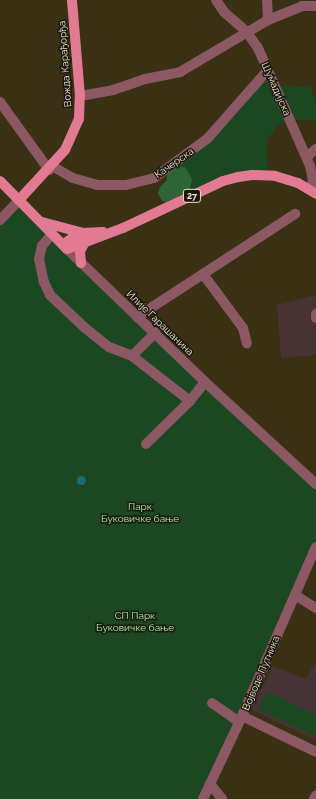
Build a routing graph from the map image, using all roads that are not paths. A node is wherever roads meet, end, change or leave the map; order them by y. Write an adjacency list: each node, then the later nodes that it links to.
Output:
1 (72, 0): 8 (main road, Вожда Карађорђа)
2 (216, 0): 6 (street, Шумадијска)
3 (267, 0): 5 (street)
4 (316, 6): 5 (street)
5 (268, 20): 6 (street)
6 (246, 31): 7 (street, Шумадијска); 8 (street)
7 (267, 71): 11 (street, Шумадијска); 12 (street, Качерска)
8 (80, 96): 12 (main road, Вожда Карађорђа)
9 (0, 102): 12 (street)
10 (316, 149): 11 (street)
11 (307, 157): 14 (street, Шумадијска)
12 (50, 168): 15 (main road, Вожда Карађорђа)
13 (0, 181): 15 (main road, Илије Гарашанина / 27)
14 (314, 187): 20 (main road, 27)
15 (19, 200): 17 (street); 18 (main road, Илије Гарашанина / 27)
16 (295, 214): 23 (street)
17 (0, 220)
18 (40, 221): 19 (main road, Илије Гарашанина); 20 (main road, 27)
19 (52, 234): 21 (main road, Илије Гарашанина); 29 (street)
20 (84, 238): 21 (main road, 27); 22 (main road)
21 (65, 247): 22 (street, Илије Гарашанина)
22 (81, 263): 25 (street, Илије Гарашанина)
23 (204, 274): 25 (street); 28 (street)
24 (316, 314): 26 (street)
25 (137, 317): 27 (street, Илије Гарашанина)
26 (316, 318)
27 (155, 333): 29 (street); 30 (street, Илије Гарашанина)
28 (246, 344)
29 (132, 356): 31 (street)
30 (205, 382): 31 (street); 33 (street, Илије Гарашанина)
31 (190, 401): 32 (street)
32 (146, 444)
33 (312, 480)
34 (316, 546): 35 (street, Војводе Путника)
35 (295, 594): 36 (street); 38 (street, Војводе Путника)
36 (316, 608)
37 (212, 703): 38 (street)
38 (241, 719): 39 (street); 40 (street, Војводе Путника)
39 (316, 752)
40 (210, 784): 42 (street, Војводе Путника); 43 (street)
41 (316, 794): 44 (street)
42 (203, 799)
43 (222, 799)
44 (314, 799)

